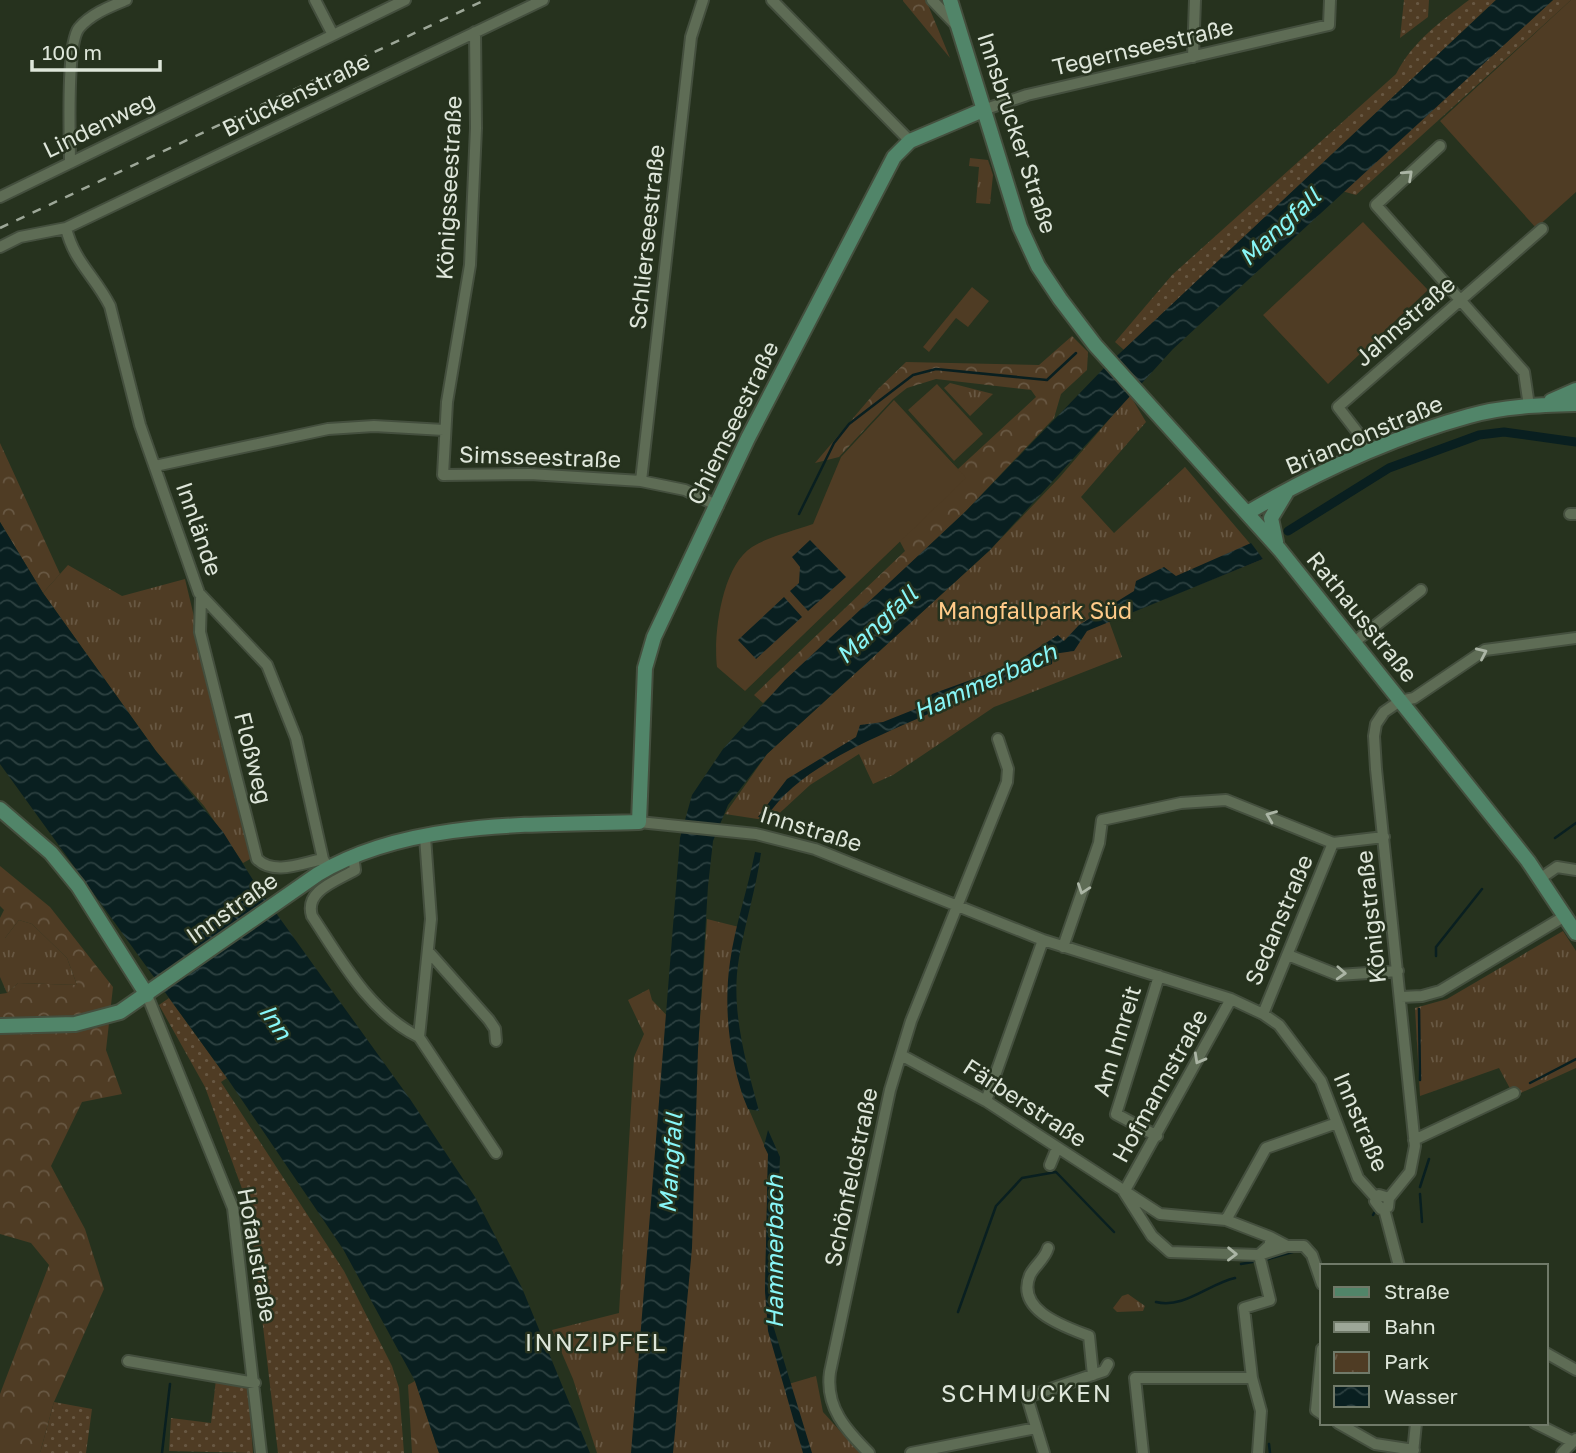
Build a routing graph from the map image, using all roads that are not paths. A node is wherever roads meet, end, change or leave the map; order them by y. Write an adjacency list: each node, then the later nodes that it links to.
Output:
1 (126, 0): 18 (street)
2 (315, 0): 13 (street)
3 (405, 0): 13 (street, Lindenweg)
4 (543, 0): 12 (street, Brückenstraße)
5 (703, 0): 31 (street, Schlierseestraße)
6 (772, 0): 16 (street)
7 (932, 0): 11 (street)
8 (950, 0): 11 (main road, Innsbrucker Straße)
9 (1195, 0): 14 (street)
10 (1330, 0): 14 (street, Tegernseestraße)
11 (960, 29): 15 (main road, Innsbrucker Straße)
12 (475, 32): 20 (street, Brückenstraße); 28 (street, Königsseestraße)
13 (332, 33): 18 (street, Lindenweg)
14 (1193, 57): 15 (street, Tegernseestraße)
15 (984, 110): 16 (main road, Chiemseestraße); 24 (main road, Innsbrucker Straße)
16 (910, 141): 33 (main road, Chiemseestraße)
17 (1440, 146): 23 (street, one-way to 17)
18 (70, 163): 19 (street, Lindenweg)
19 (0, 197)
20 (66, 228): 22 (street); 30 (street, Innlände)
21 (1542, 229): 23 (street, Jahnstraße)
22 (0, 247)
23 (1460, 300): 27 (street); 29 (street, Jahnstraße)
24 (1096, 345): 34 (main road, Rathausstraße)
25 (1576, 390): 27 (main road, Brianconstraße)
26 (1576, 404): 27 (main road, Brianconstraße)
27 (1536, 406): 29 (main road, Brianconstraße)
28 (444, 430): 30 (street, Simsseestraße); 31 (street, Simsseestraße)
29 (1372, 451): 32 (main road, Brianconstraße)
30 (155, 466): 37 (street, Innlände)
31 (641, 481): 33 (street, Simsseestraße)
32 (1287, 492): 34 (main road, Brianconstraße); 35 (main road)
33 (718, 506): 43 (main road, Chiemseestraße)
34 (1247, 513): 35 (main road, Rathausstraße)
35 (1280, 550): 39 (main road, Rathausstraße)
36 (1421, 590): 39 (street)
37 (201, 598): 48 (street, Innlände); 48 (street, Floßweg)
38 (1576, 638): 40 (street, one-way to 38)
39 (1353, 643): 40 (main road, Rathausstraße)
40 (1400, 701): 45 (street, Königstraße); 50 (main road, Rathausstraße)
41 (998, 739): 51 (street, Schönfeldstraße)
42 (0, 809): 60 (main road)
43 (639, 822): 44 (main road, Innstraße); 51 (street, Innstraße)
44 (425, 837): 47 (main road, Innstraße); 56 (street)
45 (1384, 837): 46 (street); 58 (street, Königstraße)
46 (1334, 843): 55 (street, one-way to 55); 57 (street, Sedanstraße)
47 (353, 855): 48 (main road, Innstraße); 65 (street)
48 (326, 863): 60 (main road, Innstraße)
49 (1576, 870): 50 (street)
50 (1541, 878): 52 (main road, Rathausstraße)
51 (958, 907): 54 (street, Innstraße); 67 (street, Schönfeldstraße)
52 (1565, 916): 53 (main road, Rathausstraße); 61 (street)
53 (1576, 933)
54 (1043, 940): 55 (street, Innstraße); 69 (street)
55 (1063, 947): 59 (street, Innstraße)
56 (428, 951): 65 (street); 66 (street)
57 (1288, 955): 58 (street, one-way to 58); 63 (street, Sedanstraße)
58 (1398, 971): 61 (street, Königstraße)
59 (1159, 976): 62 (street, Innstraße); 71 (street, Am Innreit)
60 (147, 995): 64 (main road, Innstraße); 95 (street, Hofaustraße)
61 (1401, 996): 72 (street, Königstraße)
62 (1231, 999): 63 (street, Innstraße); 71 (street, Hofmannstraße, one-way to 71)
63 (1263, 1014): 70 (street, Innstraße)
64 (0, 1026)
65 (419, 1037): 74 (street)
66 (496, 1041)
67 (901, 1055): 69 (street, Färberstraße); 105 (street, Schönfeldstraße)
68 (1514, 1093): 72 (street)
69 (986, 1101): 73 (street, Färberstraße)
70 (1337, 1123): 77 (street, Innstraße); 81 (street)
71 (1157, 1136): 76 (street, Hofmannstraße)
72 (1414, 1140): 78 (street, Königstraße)
73 (1057, 1148): 75 (street); 76 (street, Färberstraße)
74 (496, 1153)
75 (1050, 1165)
76 (1124, 1192): 80 (street, Färberstraße); 82 (street, Färberstraße)
77 (1376, 1198): 78 (street); 79 (street)
78 (1389, 1198): 79 (street)
79 (1384, 1209): 87 (street)
80 (1160, 1214): 81 (street, Färberstraße); 82 (street)
81 (1226, 1220): 83 (street, Färberstraße)
82 (1152, 1236): 86 (street, Färberstraße, one-way to 86)
83 (1270, 1237): 84 (street, Färberstraße); 86 (street)
84 (1287, 1246): 86 (street, Färberstraße); 88 (street, Färberstraße)
85 (1048, 1248): 93 (street)
86 (1260, 1260): 94 (street)
87 (1398, 1264)
88 (1320, 1279)
89 (1548, 1354): 92 (street)
90 (128, 1361): 95 (street)
91 (1108, 1364): 93 (street)
92 (1576, 1370)
93 (1093, 1375): 101 (street)
94 (1252, 1378): 108 (street); 109 (street)
95 (255, 1383): 104 (street, Hofaustraße)
96 (1320, 1391): 97 (street)
97 (1319, 1412)
98 (1342, 1425): 103 (street)
99 (1416, 1425): 103 (street)
100 (1539, 1425): 102 (street)
101 (1036, 1428): 106 (street); 107 (street)
102 (1575, 1441): 110 (street)
103 (1413, 1452)
104 (261, 1453)
105 (869, 1453)
106 (911, 1453)
107 (1044, 1453)
108 (1143, 1453)
109 (1258, 1453)
110 (1562, 1453)

